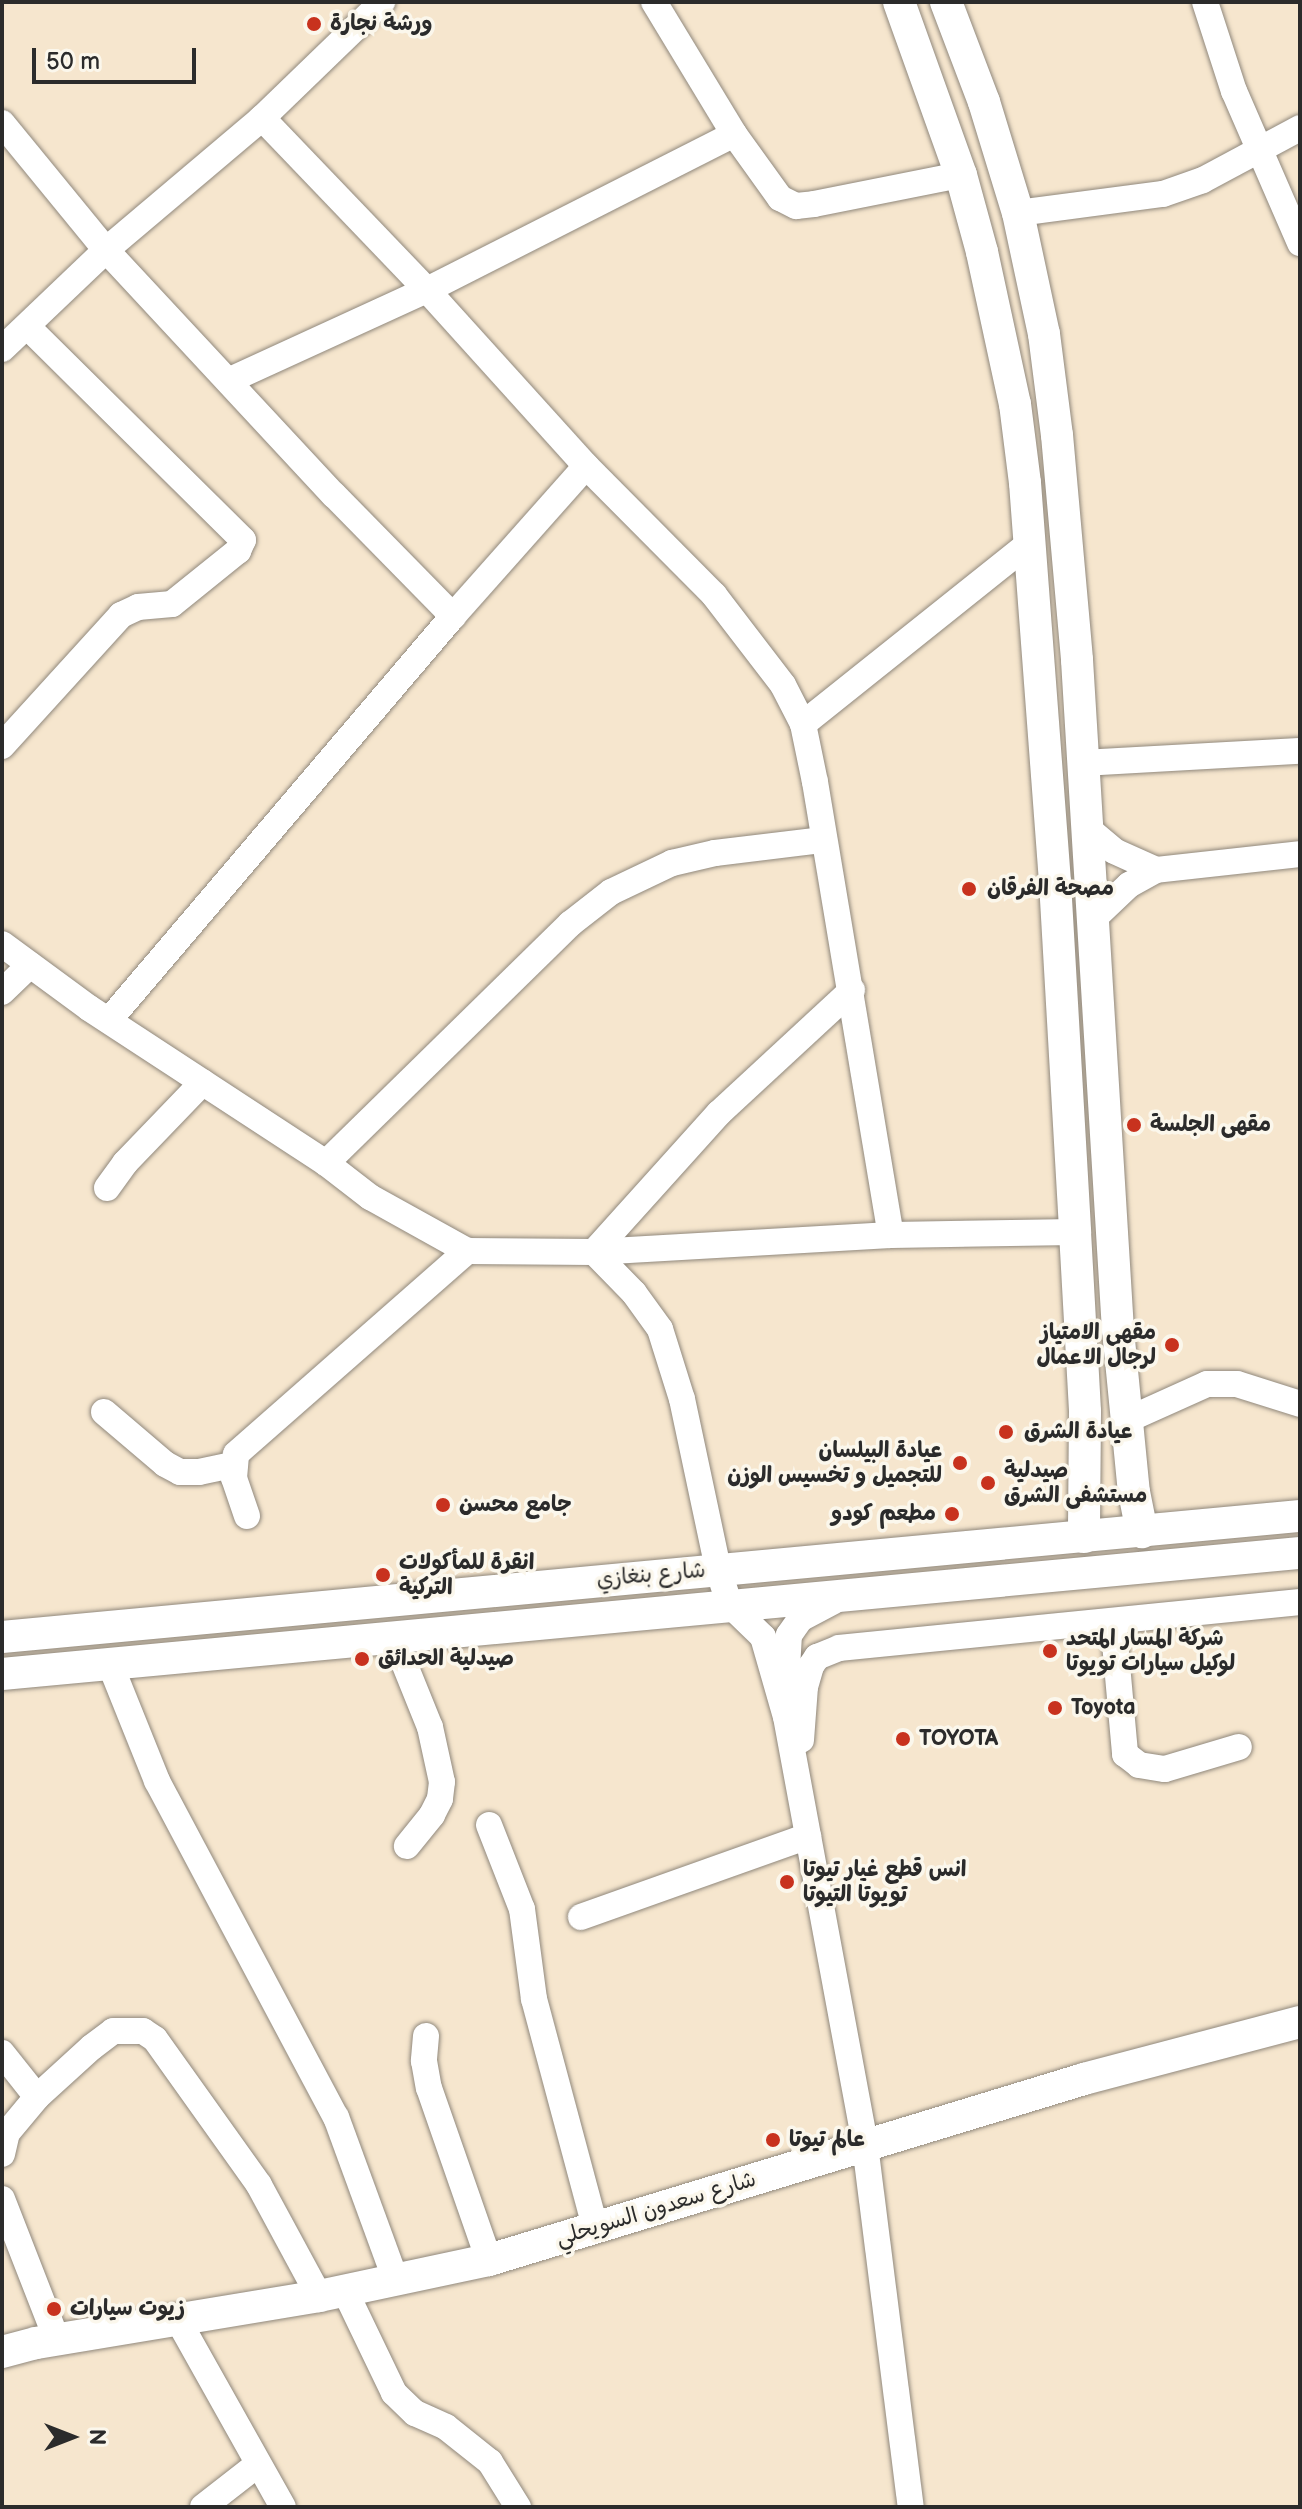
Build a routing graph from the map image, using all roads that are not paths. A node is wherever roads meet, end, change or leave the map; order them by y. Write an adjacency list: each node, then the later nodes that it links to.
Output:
1 (382, 2): 7 (street)
2 (654, 2): 11 (street)
3 (899, 2): 8 (main road)
4 (946, 2): 6 (main road)
5 (1205, 2): 12 (street)
6 (984, 102): 8 (main road); 14 (main road)
7 (262, 118): 16 (street); 17 (street)
8 (942, 121): 13 (main road)
9 (2, 123): 16 (street)
10 (1300, 128): 12 (street)
11 (734, 134): 13 (street); 17 (street)
12 (1261, 150): 14 (street); 15 (street)
13 (961, 175): 22 (main road)
14 (1018, 213): 27 (main road)
15 (1300, 243)
16 (106, 250): 18 (street); 20 (street)
17 (427, 290): 20 (street); 21 (street)
18 (28, 327): 19 (street); 25 (street)
19 (2, 349)
20 (230, 380): 23 (street)
21 (586, 466): 23 (street); 24 (street)
22 (1032, 541): 24 (street); 41 (main road)
23 (453, 616): 37 (street)
24 (803, 724): 29 (street)
25 (2, 746)
26 (1300, 751): 27 (street)
27 (1082, 763): 28 (main road)
28 (1087, 828): 31 (street); 32 (main road)
29 (823, 840): 35 (street); 39 (street)
30 (1300, 854): 31 (street)
31 (1156, 870): 32 (street)
32 (1093, 919): 47 (main road)
33 (2, 944): 34 (street)
34 (30, 965): 36 (street); 37 (street)
35 (852, 990): 42 (street); 44 (street)
36 (2, 992)
37 (110, 1019): 38 (street)
38 (203, 1082): 39 (street); 40 (street)
39 (326, 1163): 43 (street)
40 (107, 1188)
41 (1075, 1232): 42 (street); 48 (main road)
42 (891, 1235): 44 (street)
43 (467, 1251): 44 (street); 49 (street)
44 (594, 1252): 55 (street)
45 (1300, 1404): 47 (street)
46 (104, 1412): 49 (street)
47 (1128, 1431): 48 (main road); 52 (main road)
48 (1085, 1446): 53 (main road)
49 (233, 1465): 50 (street)
50 (247, 1516)
51 (1300, 1516): 52 (main road, شارع بنغازي)
52 (1142, 1532): 53 (main road, شارع بنغازي)
53 (1084, 1537): 55 (main road, شارع بنغازي)
54 (1300, 1553): 56 (main road, شارع بنغازي)
55 (718, 1569): 58 (street); 60 (main road, شارع بنغازي)
56 (851, 1594): 58 (main road, شارع بنغازي); 64 (street)
57 (1300, 1602): 59 (street)
58 (730, 1605): 61 (main road, شارع بنغازي); 64 (street)
59 (1113, 1621): 65 (street); 66 (street)
60 (2, 1637)
61 (394, 1638): 62 (main road, شارع بنغازي); 69 (street)
62 (110, 1664): 63 (main road, شارع بنغازي); 80 (street)
63 (2, 1674)
64 (786, 1717): 66 (street)
65 (1239, 1747)
66 (800, 1803): 68 (street)
67 (489, 1825): 78 (street)
68 (808, 1836): 70 (street); 75 (street)
69 (407, 1846)
70 (581, 1917)
71 (1300, 2022): 75 (main road, شارع سعدون السويحلي)
72 (426, 2036): 79 (street)
73 (2, 2053): 74 (street)
74 (37, 2097): 76 (street); 81 (street)
75 (865, 2145): 78 (main road, شارع سعدون السويحلي); 88 (street)
76 (2, 2154)
77 (2, 2199): 83 (street)
78 (595, 2227): 79 (main road, شارع سعدون السويحلي)
79 (489, 2260): 80 (main road, شارع سعدون السويحلي)
80 (396, 2281): 81 (main road, شارع سعدون السويحلي)
81 (332, 2294): 82 (main road, شارع سعدون السويحلي); 87 (street)
82 (178, 2320): 83 (main road, شارع سعدون السويحلي); 84 (street)
83 (19, 2344)
84 (258, 2464): 85 (street); 86 (street)
85 (203, 2507)
86 (283, 2507)
87 (518, 2507)
88 (911, 2507)

